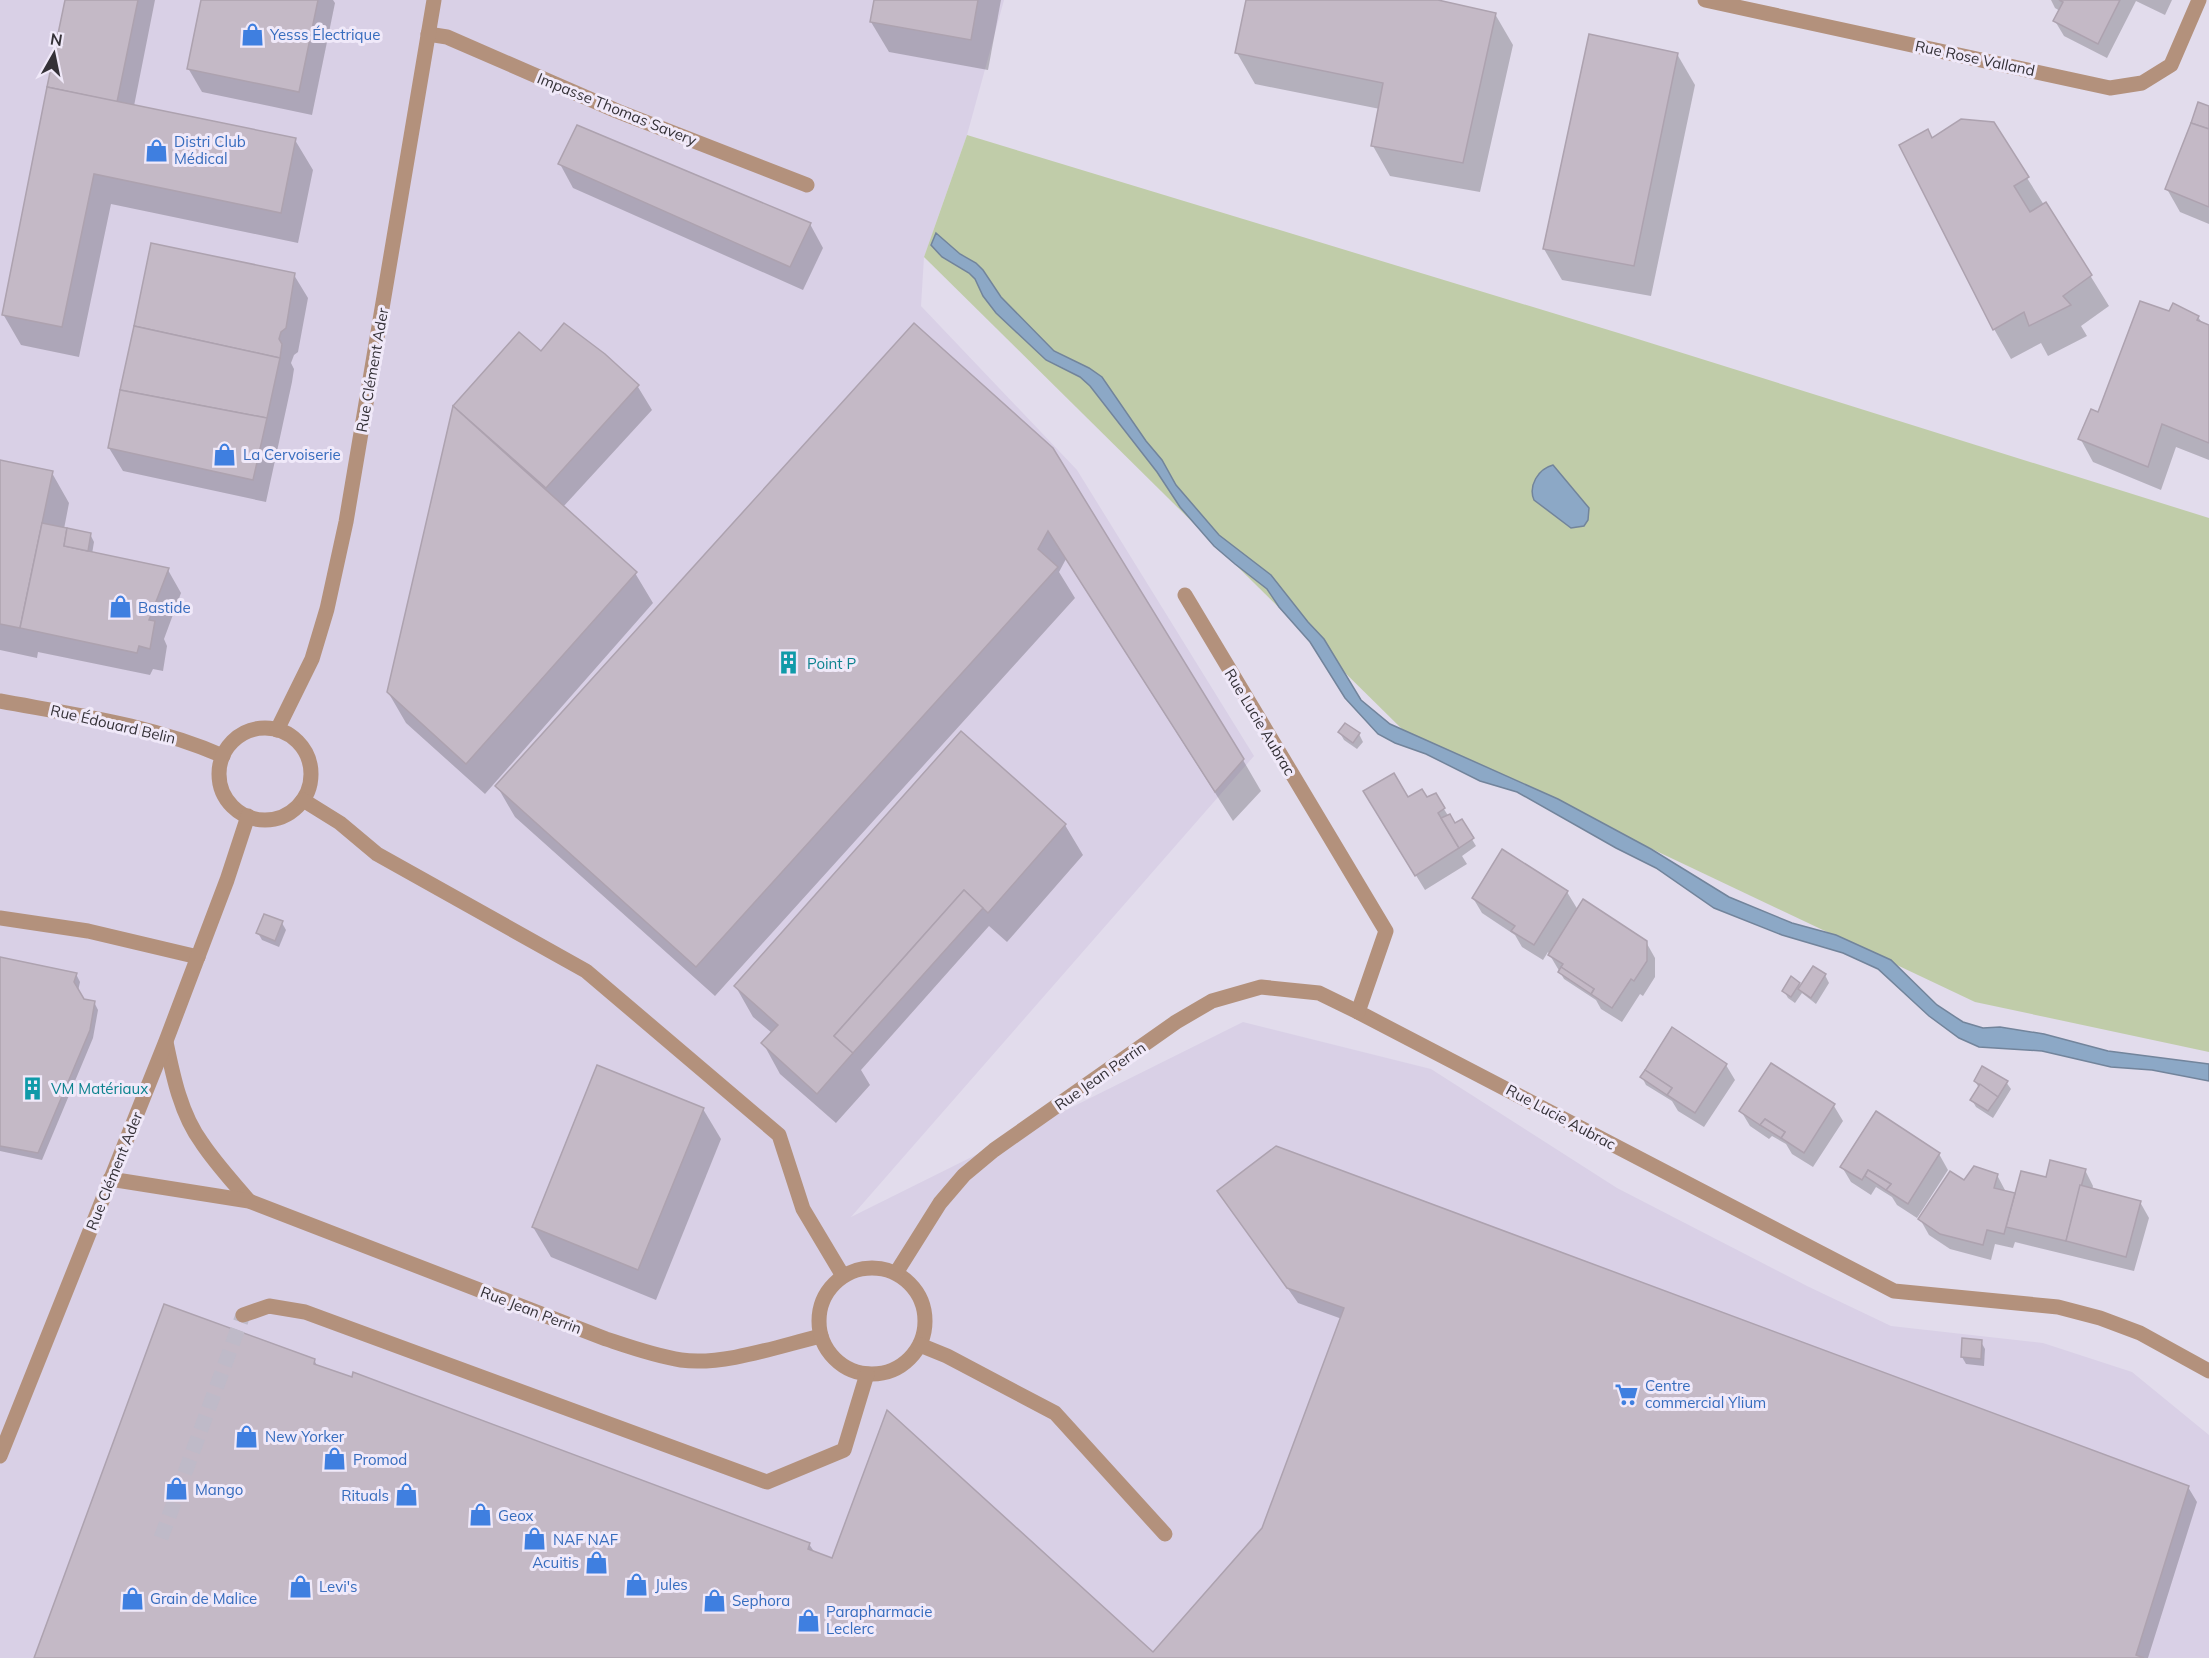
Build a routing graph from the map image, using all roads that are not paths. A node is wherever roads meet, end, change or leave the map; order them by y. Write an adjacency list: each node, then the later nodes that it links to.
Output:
1 (434, 0): 4 (street, Rue Clément Ader)
2 (1705, 0): 3 (street, Rue Rose Valland)
3 (2199, 0)
4 (428, 34): 5 (street, Impasse Thomas Savery); 8 (street, Rue Clément Ader)
5 (807, 185)
6 (1185, 595): 14 (street, Rue Lucie Aubrac)
7 (0, 700): 9 (street, Rue Édouard Belin)
8 (277, 730): 9 (street); 10 (street)
9 (223, 756): 11 (street)
10 (303, 800): 11 (street); 19 (street)
11 (248, 816): 13 (street, Rue Clément Ader)
12 (0, 918): 13 (street)
13 (198, 957): 15 (street, Rue Clément Ader)
14 (1359, 1012): 18 (street, Rue Jean Perrin); 23 (street, Rue Lucie Aubrac)
15 (166, 1041): 16 (street, Rue Clément Ader); 17 (street)
16 (110, 1179): 17 (street, Rue Jean Perrin); 25 (street, Rue Clément Ader)
17 (249, 1202): 21 (street, Rue Jean Perrin)
18 (896, 1273): 19 (street); 22 (street)
19 (843, 1276): 21 (street)
20 (243, 1314): 24 (street)
21 (821, 1336): 24 (street)
22 (920, 1345): 24 (street); 26 (street)
23 (2209, 1371)
24 (867, 1374)
25 (0, 1456)
26 (1165, 1534)

